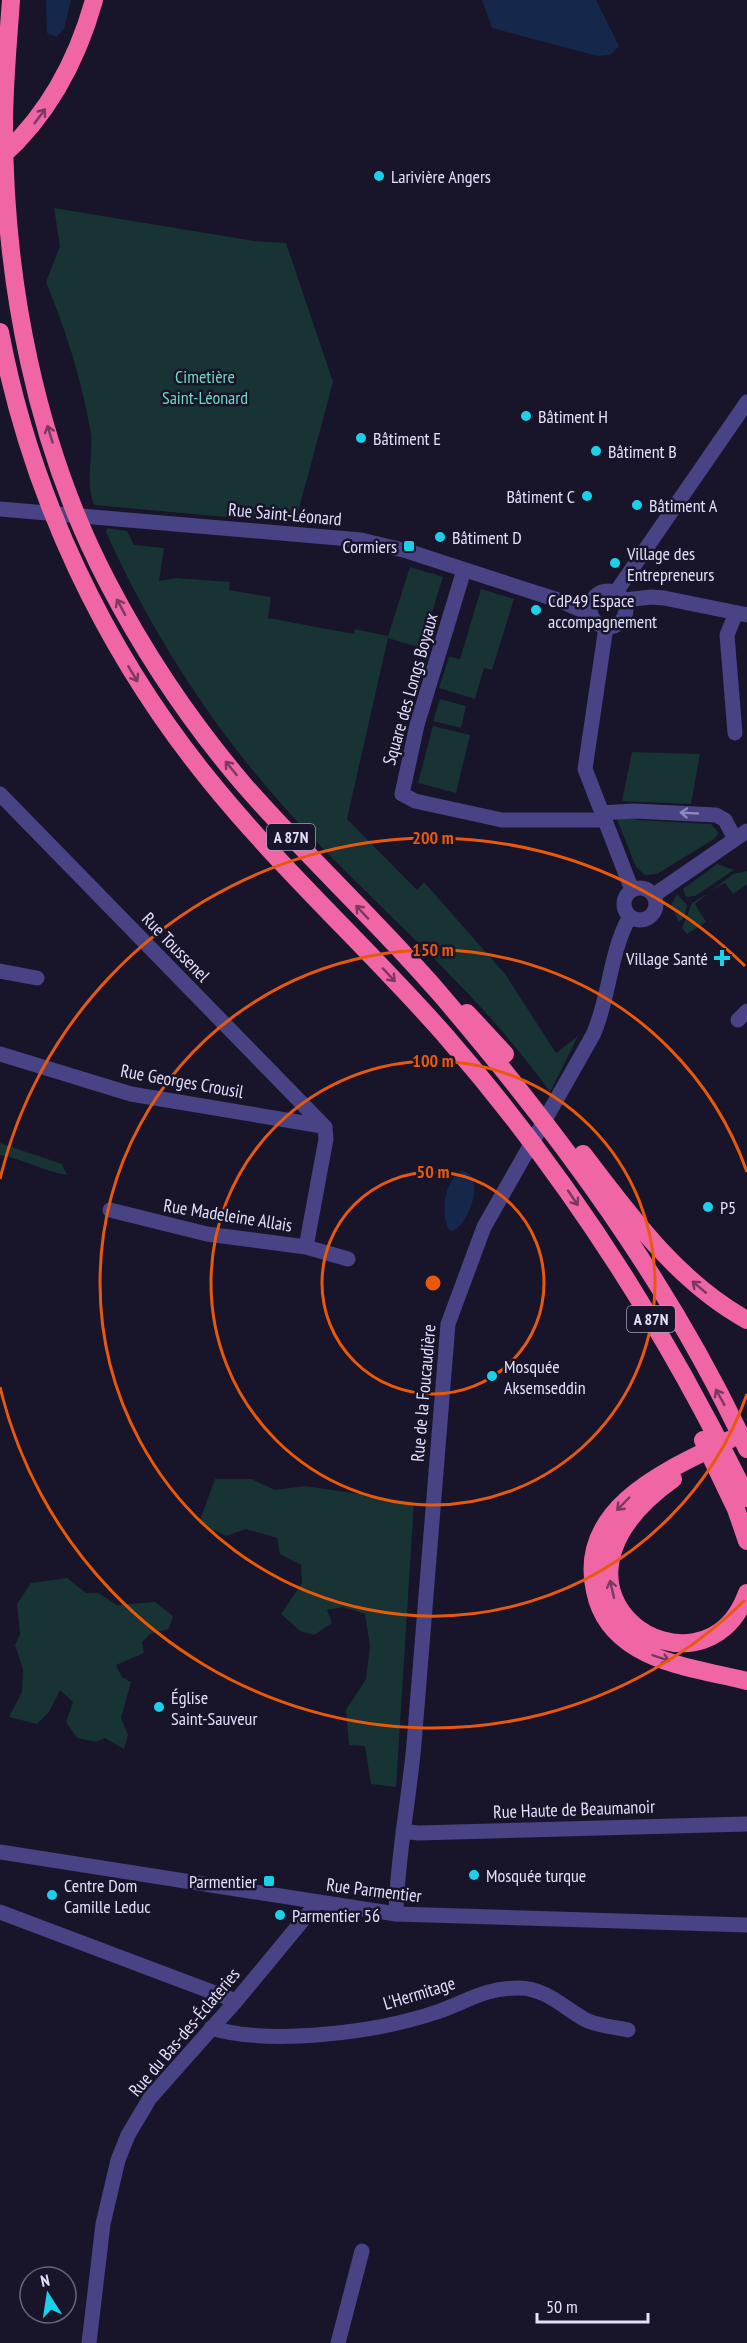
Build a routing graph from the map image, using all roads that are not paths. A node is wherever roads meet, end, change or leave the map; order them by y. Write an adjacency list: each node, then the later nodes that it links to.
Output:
1 (11, 0): 23 (highway, A 87N, one-way to 1)
2 (108, 0): 3 (highway)
3 (91, 8): 4 (highway, one-way to 3)
4 (0, 159)
5 (0, 332): 27 (highway, A 87N, one-way to 27)
6 (747, 402): 9 (street)
7 (0, 509): 8 (street, Rue Saint-Léonard)
8 (464, 570): 10 (street, Rue Saint-Léonard); 15 (street, Square des Longs Boyaux)
9 (622, 602): 10 (street); 11 (street); 12 (street)
10 (591, 607): 12 (street)
11 (741, 614): 13 (street)
12 (606, 627): 15 (street, Rue de la Foucaudière)
13 (735, 733)
14 (0, 794): 24 (street, Rue Toussenel)
15 (602, 816): 16 (street, one-way to 15); 17 (street, Rue de la Foucaudière)
16 (741, 835): 18 (street)
17 (632, 890): 18 (street); 19 (street, Rue de la Foucaudière)
18 (654, 895): 19 (street)
19 (630, 916): 39 (street, Rue de la Foucaudière)
20 (0, 971): 21 (street)
21 (37, 978)
22 (0, 1054): 24 (street, Rue Georges Crousil)
23 (547, 1116): 29 (highway, one-way to 23); 32 (highway, A 87N, one-way to 23)
24 (325, 1127): 26 (street, Rue Madeleine Allais)
25 (110, 1210): 26 (street, Rue Madeleine Allais)
26 (306, 1247): 28 (street, Rue Madeleine Allais)
27 (606, 1248): 34 (highway, A 87N); 35 (highway)
28 (348, 1259)
29 (747, 1320)
30 (747, 1431): 33 (highway)
31 (747, 1442): 33 (highway)
32 (747, 1449)
33 (672, 1474): 36 (highway, one-way to 33); 37 (highway, one-way to 37)
34 (747, 1498)
35 (747, 1541)
36 (747, 1593)
37 (747, 1681)
38 (747, 1824): 39 (street, Rue Haute de Beaumanoir)
39 (403, 1831): 43 (street, Rue de la Foucaudière)
40 (0, 1852): 41 (street, Rue Parmentier)
41 (317, 1903): 43 (street, Rue Parmentier); 45 (street, Rue du Bas-des-Éclateries)
42 (0, 1912): 45 (street)
43 (396, 1914): 44 (street, Rue Parmentier)
44 (747, 1925)
45 (236, 2001): 46 (street, Rue du Bas-des-Éclateries)
46 (212, 2028): 47 (street, L'Hermitage); 49 (street, Rue du Bas-des-Éclateries)
47 (628, 2030)
48 (362, 2251): 50 (street)
49 (89, 2343)
50 (338, 2343)

